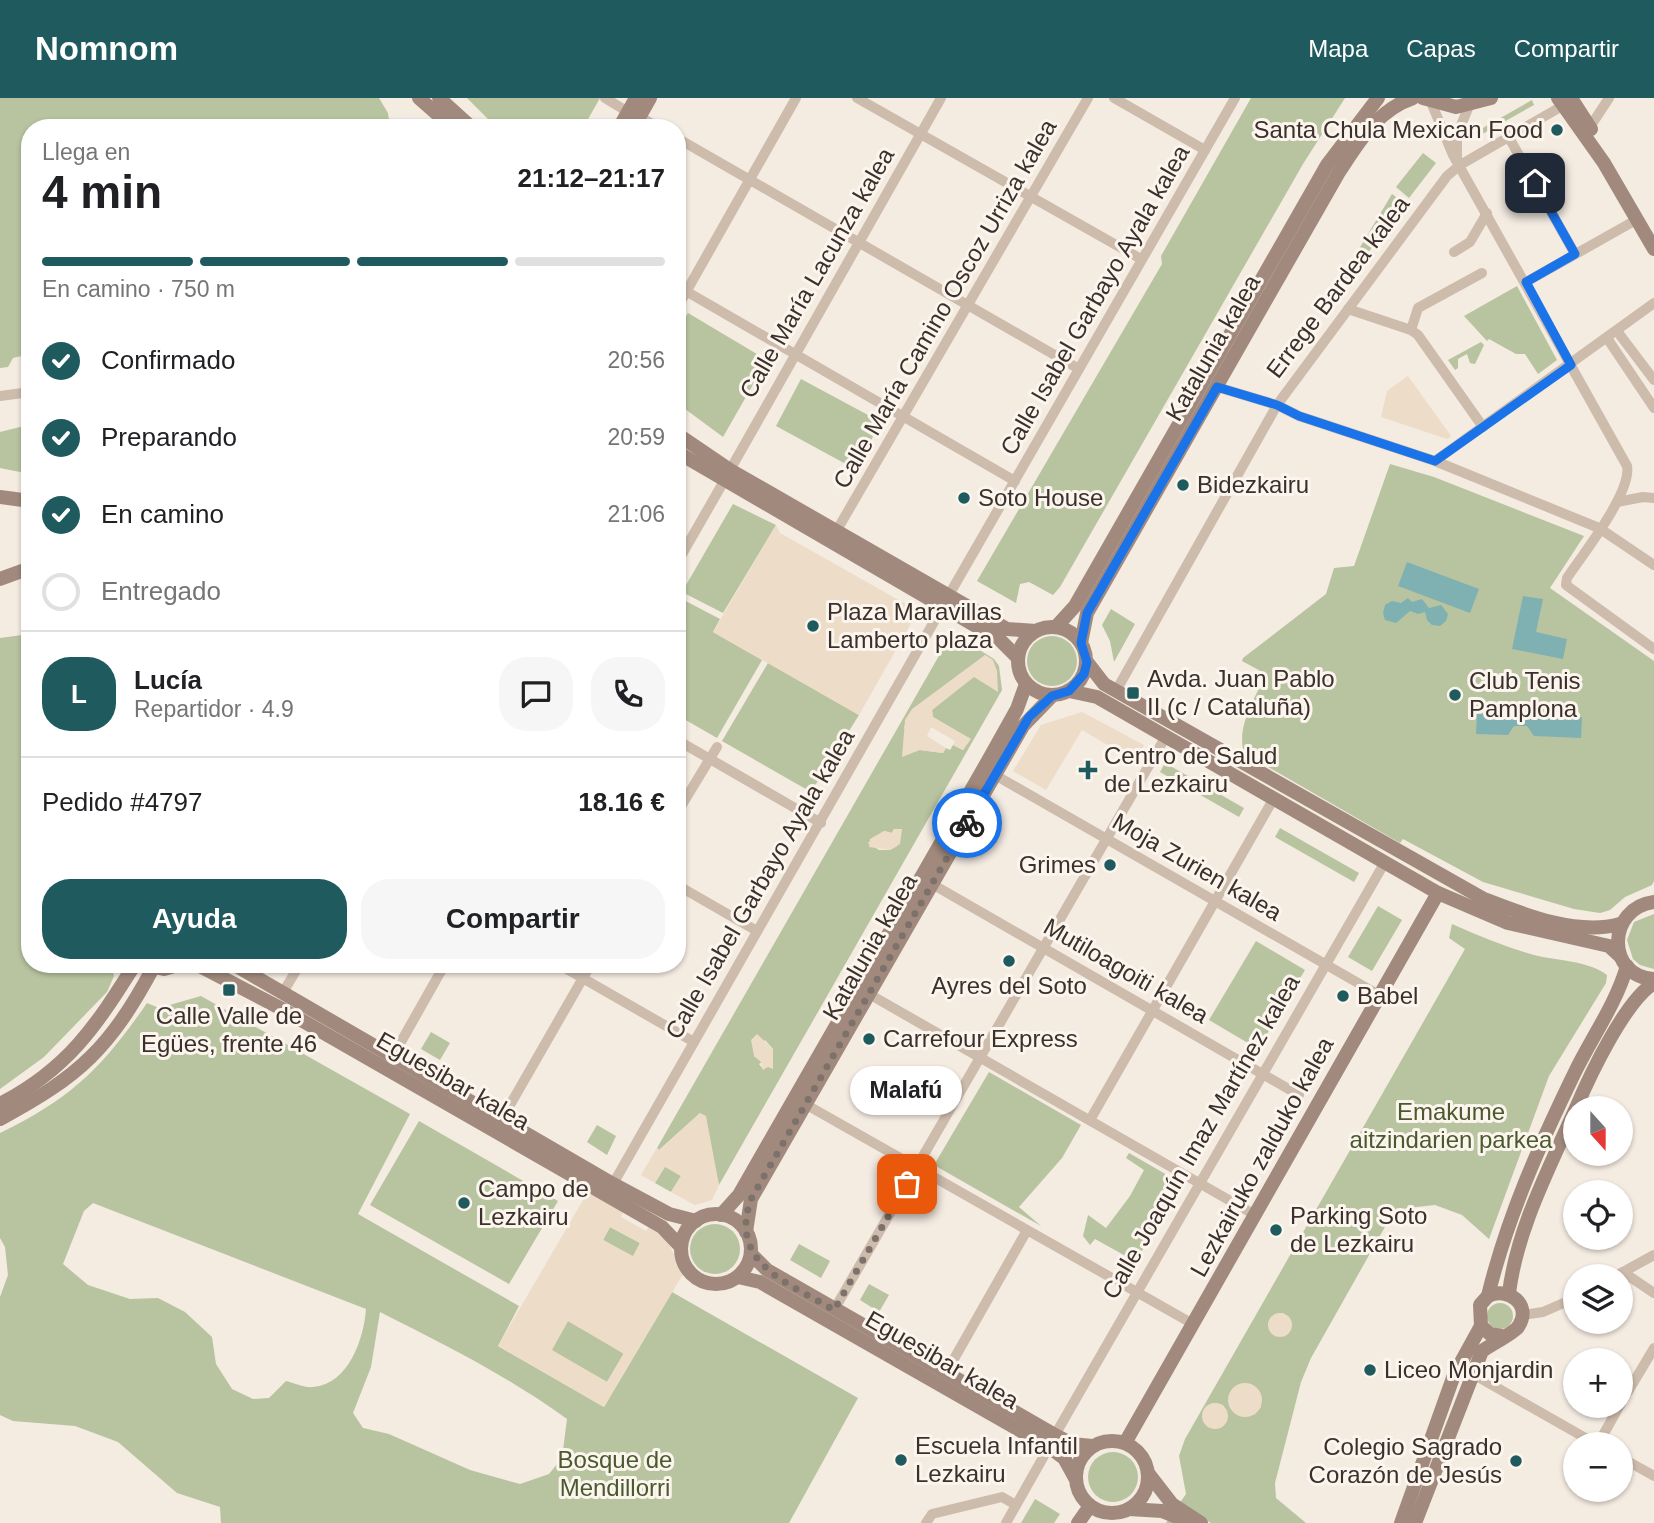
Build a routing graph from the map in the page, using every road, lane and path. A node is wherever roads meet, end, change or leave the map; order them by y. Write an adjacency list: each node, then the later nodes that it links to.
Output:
1 (419, 98): 19 (street)
2 (439, 98): 20 (street)
3 (605, 98): 21 (street)
4 (636, 98): 21 (street)
5 (649, 98): 21 (street)
6 (796, 98): 29 (street)
7 (858, 98): 23 (street)
8 (941, 98): 23 (street, Calle María Lacunza kalea)
9 (1088, 98): 30 (street, Calle María Camino Oscoz Urriza kalea)
10 (1114, 98): 26 (street)
11 (1235, 98): 26 (street, Calle Isabel Garbayo Ayala kalea)
12 (1378, 98): 76 (street, Katalunia kalea)
13 (1413, 98): 52 (street, Katalunia kalea)
14 (1491, 98): 18 (street)
15 (1609, 98): 22 (street)
16 (1427, 100): 18 (street); 27 (street)
17 (1564, 100): 22 (street); 24 (street, Errege Bardea kalea); 28 (street)
18 (1469, 106): 27 (street)
19 (443, 119)
20 (462, 119)
21 (633, 119)
22 (1590, 127): 28 (street)
23 (920, 134): 30 (street); 33 (street, Calle María Lacunza kalea)
24 (1508, 136): 27 (street, Errege Bardea kalea); 36 (street)
25 (686, 143): 29 (street)
26 (1205, 150): 37 (street, Calle Isabel Garbayo Ayala kalea)
27 (1459, 162): 31 (street); 44 (street, Errege Bardea kalea)
28 (1604, 163): 32 (street)
29 (750, 180): 33 (street); 40 (street)
30 (1030, 196): 37 (street); 43 (street, Calle María Camino Oscoz Urriza kalea)
31 (1487, 213): 35 (street); 39 (street)
32 (1636, 220): 34 (street); 36 (street)
33 (858, 242): 43 (street); 48 (street, Calle María Lacunza kalea)
34 (1654, 250)
35 (1454, 252)
36 (1575, 254): 39 (street)
37 (1141, 259): 50 (street, Calle Isabel Garbayo Ayala kalea)
38 (1482, 273): 45 (street)
39 (1526, 282): 49 (street)
40 (686, 283)
41 (686, 291): 48 (street)
42 (1654, 303): 46 (street)
43 (966, 306): 50 (street); 57 (street, Calle María Camino Oscoz Urriza kalea)
44 (1348, 309): 45 (street); 55 (street, Errege Bardea kalea)
45 (1411, 330): 58 (street)
46 (1617, 331): 47 (street); 51 (street)
47 (1607, 338): 49 (street); 56 (street)
48 (795, 354): 57 (street); 62 (street, Calle María Lacunza kalea)
49 (1571, 365): 58 (street); 63 (street)
50 (1079, 369): 64 (street, Calle Isabel Garbayo Ayala kalea)
51 (1654, 380)
52 (1217, 387): 55 (street); 78 (street, Katalunia kalea)
53 (21, 393): 54 (street)
54 (0, 396)
55 (1277, 405): 61 (street); 84 (street, Errege Bardea kalea)
56 (1654, 408)
57 (903, 416): 64 (street); 70 (street, Calle María Camino Oscoz Urriza kalea)
58 (1483, 427): 61 (street)
59 (686, 441): 62 (street)
60 (686, 456): 62 (street)
61 (1435, 461): 69 (street)
62 (727, 475): 70 (street); 71 (street, Calle María Lacunza kalea); 75 (street)
63 (1628, 479): 66 (street); 68 (street)
64 (1015, 481): 75 (street, Calle Isabel Garbayo Ayala kalea)
65 (0, 496): 67 (street)
66 (1648, 498): 68 (street)
67 (21, 500)
68 (1618, 502): 69 (street)
69 (1599, 528): 72 (street); 79 (street)
70 (837, 530): 75 (street)
71 (686, 547)
72 (1654, 565)
73 (21, 571): 74 (street)
74 (0, 579)
75 (946, 601): 77 (street); 80 (street); 93 (street, Calle Isabel Garbayo Ayala kalea)
76 (1056, 627): 77 (street); 78 (street)
77 (1036, 631): 80 (street)
78 (1081, 643): 81 (street)
79 (1654, 649)
80 (1018, 658): 82 (street)
81 (1087, 662): 83 (street); 84 (street)
82 (1026, 684): 85 (street); 135 (street, Katalunia kalea)
83 (1069, 691): 85 (street); 86 (street)
84 (1116, 691): 101 (street)
85 (1052, 696): 90 (street, Katalunia kalea)
86 (1166, 736): 92 (street); 94 (street)
87 (686, 745): 89 (street)
88 (717, 747): 89 (street)
89 (710, 758): 91 (street); 93 (street)
90 (995, 775): 94 (street, Moja Zurien kalea); 96 (street, Katalunia kalea)
91 (686, 798)
92 (1273, 799): 95 (street); 99 (street)
93 (821, 823): 102 (street, Calle Isabel Garbayo Ayala kalea)
94 (1106, 840): 99 (street, Moja Zurien kalea); 103 (street)
95 (1385, 862): 98 (street); 105 (street, Calle Joaquín Imaz Martínez kalea)
96 (932, 884): 103 (street, Mutiloagoiti kalea); 117 (street, Katalunia kalea)
97 (686, 890): 102 (street)
98 (1438, 893): 104 (street); 118 (street, Lezkairuko zalduko kalea)
99 (1214, 902): 105 (street, Moja Zurien kalea); 119 (street)
100 (1654, 902): 101 (street)
101 (1620, 924): 104 (street)
102 (757, 931): 120 (street, Calle Isabel Garbayo Ayala kalea)
103 (1044, 948): 119 (street, Mutiloagoiti kalea); 122 (street)
104 (1623, 961): 115 (street); 149 (street)
105 (1325, 962): 118 (street, Moja Zurien kalea); 123 (street, Calle Joaquín Imaz Martínez kalea)
106 (129, 973): 126 (street)
107 (145, 973): 128 (street)
108 (218, 973): 140 (street, Eguesibar kalea)
109 (248, 973): 116 (street, Eguesibar kalea)
110 (294, 973): 116 (street)
111 (440, 973): 121 (street)
112 (573, 973): 114 (street)
113 (586, 973): 114 (street)
114 (583, 979): 120 (street); 129 (street)
115 (1654, 981): 125 (street)
116 (282, 993): 121 (street, Eguesibar kalea)
117 (869, 994): 122 (street); 127 (street, Katalunia kalea)
118 (1379, 995): 136 (street, Lezkairuko zalduko kalea)
119 (1152, 1010): 123 (street, Mutiloagoiti kalea); 130 (street)
120 (694, 1042): 134 (street, Calle Isabel Garbayo Ayala kalea)
121 (393, 1056): 129 (street, Eguesibar kalea)
122 (981, 1057): 130 (street); 132 (street)
123 (1263, 1073): 124 (street, Mutiloagoiti kalea); 133 (street, Calle Joaquín Imaz Martínez kalea)
124 (1300, 1095)
125 (1582, 1096)
126 (0, 1104)
127 (805, 1104): 132 (street); 138 (street, Katalunia kalea)
128 (0, 1119)
129 (502, 1119): 134 (street, Eguesibar kalea)
130 (1090, 1119): 133 (street)
131 (1563, 1137): 147 (street)
132 (916, 1168): 139 (street); 151 (street)
133 (1199, 1183): 136 (street); 146 (street, Calle Joaquín Imaz Martínez kalea)
134 (613, 1184): 137 (street, Eguesibar kalea)
135 (721, 1215): 137 (street); 138 (street)
136 (1255, 1215): 153 (street, Lezkairuko zalduko kalea)
137 (696, 1221): 140 (street)
138 (746, 1232): 141 (street)
139 (1026, 1232): 146 (street); 157 (street)
140 (681, 1247): 144 (street)
141 (751, 1254): 144 (street); 151 (street, Eguesibar kalea)
142 (1654, 1255): 143 (street)
143 (1633, 1266)
144 (738, 1277): 161 (street, Eguesibar kalea)
145 (1633, 1282): 148 (street)
146 (1136, 1293): 153 (street); 161 (street, Calle Joaquín Imaz Martínez kalea)
147 (1509, 1293): 149 (street); 152 (street)
148 (1654, 1293)
149 (1488, 1296): 154 (street)
150 (1563, 1303): 152 (street)
151 (834, 1310): 157 (street, Eguesibar kalea)
152 (1522, 1315): 155 (street)
153 (1193, 1324): 162 (street, Lezkairuko zalduko kalea)
154 (1481, 1326): 155 (street); 176 (street)
155 (1501, 1336): 158 (street)
156 (1654, 1348): 159 (street)
157 (946, 1373): 161 (street, Eguesibar kalea)
158 (1471, 1373): 160 (street); 177 (street)
159 (1633, 1383)
160 (1576, 1432)
161 (1052, 1441): 163 (street, Eguesibar kalea); 167 (street, Eguesibar kalea); 168 (street, Calle Joaquín Imaz Martínez kalea)
162 (1125, 1443): 163 (street); 165 (street)
163 (1092, 1446): 167 (street)
164 (1633, 1464): 166 (street)
165 (1148, 1473): 170 (street); 175 (street)
166 (1654, 1476)
167 (1075, 1478): 169 (street)
168 (1016, 1505): 171 (street); 172 (street, Calle Joaquín Imaz Martínez kalea)
169 (1090, 1506): 170 (street); 173 (street)
170 (1129, 1509): 174 (street)
171 (926, 1523)
172 (1006, 1523)
173 (1078, 1523)
174 (1191, 1523)
175 (1201, 1523)
176 (1401, 1523)
177 (1415, 1523)

